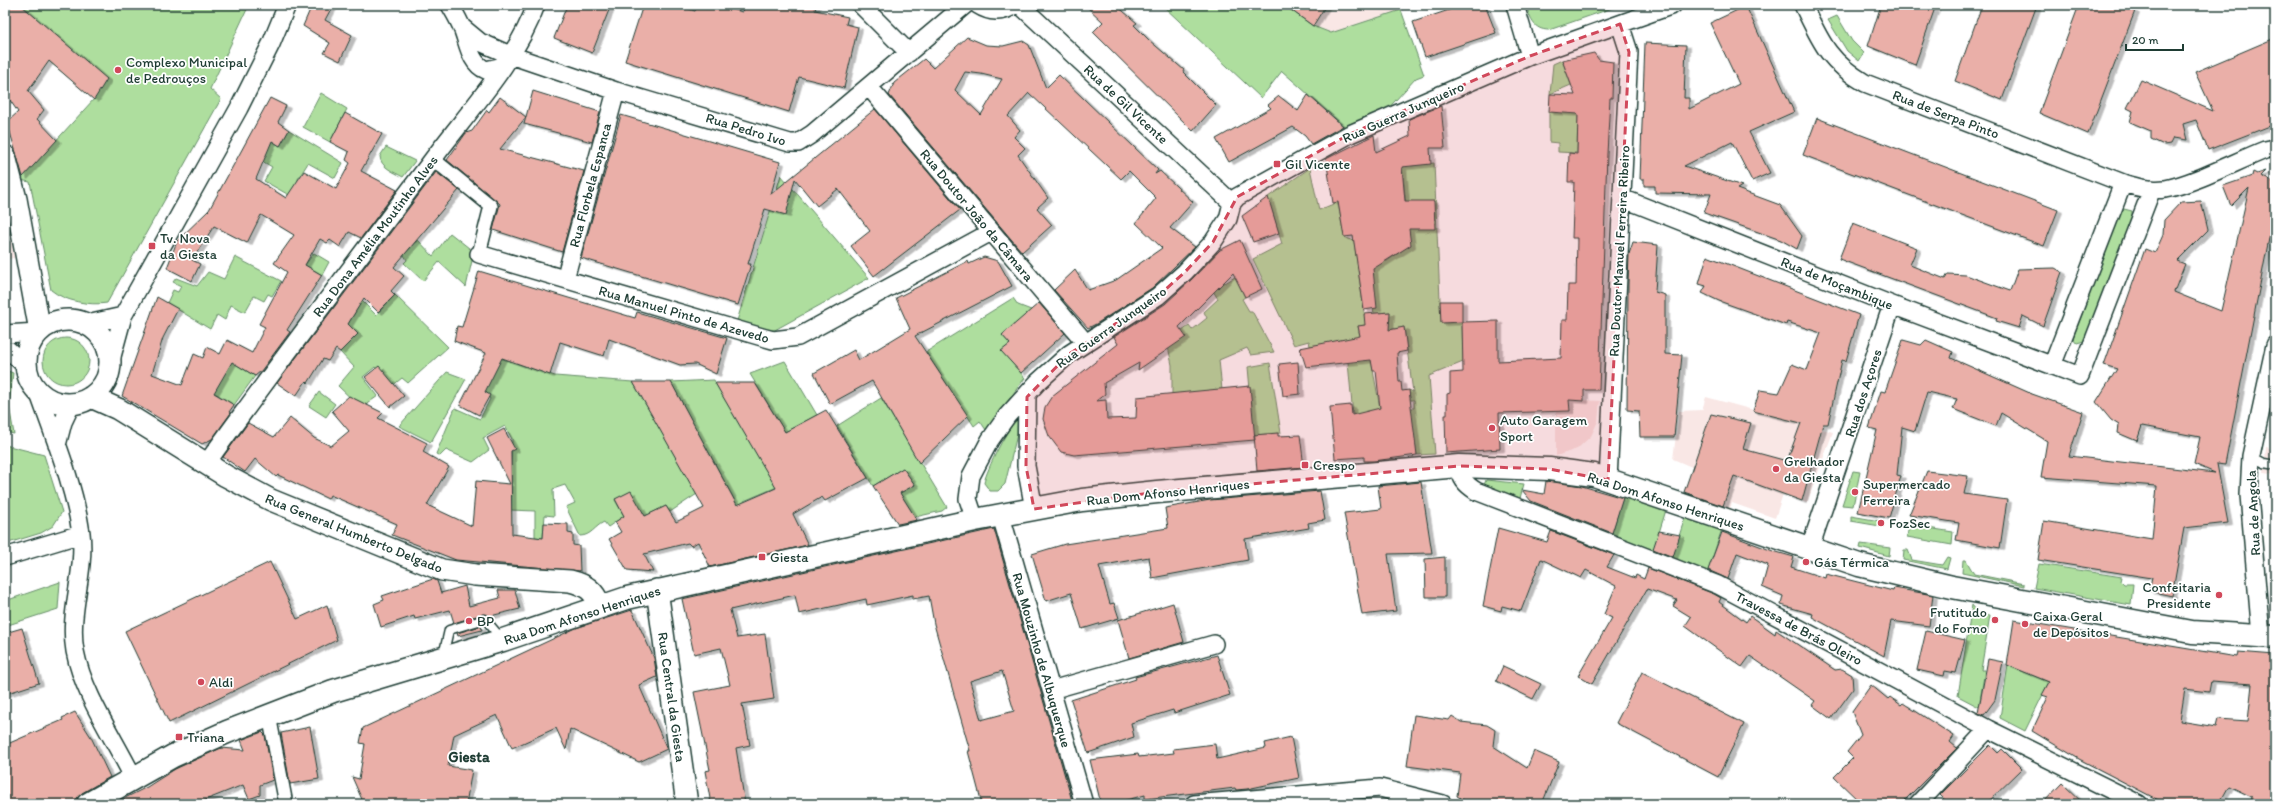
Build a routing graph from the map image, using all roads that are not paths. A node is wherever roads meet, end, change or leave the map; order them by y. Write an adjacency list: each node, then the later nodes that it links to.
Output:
1 (287, 5): 30 (street)
2 (450, 5): 13 (street)
3 (536, 5): 16 (street, Rua Dona Amélia Moutinho Alves)
4 (861, 5): 14 (street)
5 (965, 5): 14 (street, Rua Pedro Ivo)
6 (978, 5): 7 (street)
7 (1014, 5)
8 (1020, 5): 25 (street, Rua de Gil Vicente)
9 (1515, 5): 15 (street)
10 (1673, 5): 12 (street, Rua Guerra Junqueiro)
11 (1803, 5): 22 (street, Rua de Serpa Pinto)
12 (1620, 24): 15 (street, Rua Guerra Junqueiro); 24 (street, Rua Doutor Manuel Ferreira Ribeiro)
13 (463, 28): 16 (street, Rua Pedro Ivo); 16 (street)
14 (909, 53): 17 (street, Rua Pedro Ivo)
15 (1530, 56): 25 (street, Rua Guerra Junqueiro)
16 (506, 60): 18 (street, Rua Pedro Ivo); 21 (street, Rua Dona Amélia Moutinho Alves)
17 (869, 87): 18 (street, Rua Pedro Ivo); 26 (street, Rua Doutor João da Câmara)
18 (616, 91): 28 (street, Rua Florbela Espanca)
19 (2275, 148): 23 (street)
20 (5, 156): 32 (street)
21 (433, 159): 27 (street, Rua Manuel Pinto de Azevedo); 45 (street, Rua Dona Amélia Moutinho Alves)
22 (2123, 183): 23 (street); 38 (street)
23 (2152, 189): 38 (street, Rua de Moçambique)
24 (1622, 198): 29 (street, Rua de Moçambique); 48 (street, Rua Doutor Manuel Ferreira Ribeiro)
25 (1232, 203): 34 (street, Rua Guerra Junqueiro)
26 (991, 232): 28 (street, Rua Manuel Pinto de Azevedo); 34 (street, Rua Doutor João da Câmara)
27 (480, 254): 28 (street, Rua Manuel Pinto de Azevedo)
28 (565, 280)
29 (1892, 305): 38 (street, Rua de Moçambique); 53 (street, Rua dos Açores)
30 (123, 316): 31 (street); 37 (street)
31 (86, 324): 32 (street); 37 (street)
32 (45, 328): 33 (street); 39 (street)
33 (5, 334)
34 (1085, 342): 42 (street, Rua Guerra Junqueiro)
35 (2275, 345): 44 (street, Rua de Angola)
36 (5, 347): 39 (street)
37 (111, 360): 41 (street)
38 (2052, 366)
39 (27, 367): 40 (street)
40 (38, 391): 41 (street); 43 (street)
41 (88, 396): 43 (street); 45 (street, Rua General Humberto Delgado)
42 (1026, 397): 49 (street); 51 (street, Rua Guerra Junqueiro)
43 (56, 445): 52 (street)
44 (2251, 456): 46 (lane); 57 (street, Rua de Angola)
45 (206, 464): 56 (street, Rua General Humberto Delgado)
46 (2275, 465)
47 (1460, 466): 48 (main road, Rua Dom Afonso Henriques); 49 (main road, Rua Dom Afonso Henriques); 61 (street, Travessa de Brás Oleiro)
48 (1608, 480): 53 (main road, Rua Dom Afonso Henriques)
49 (1034, 509): 50 (main road, Rua Dom Afonso Henriques)
50 (1001, 516): 51 (main road, Rua Dom Afonso Henriques); 59 (street, Rua Mouzinho de Albuquerque)
51 (975, 520): 55 (main road, Rua Dom Afonso Henriques)
52 (81, 534): 54 (street); 62 (street)
53 (1810, 548): 57 (main road, Rua Dom Afonso Henriques)
54 (5, 557)
55 (657, 590): 56 (main road, Rua Dom Afonso Henriques); 67 (street, Rua Central da Giesta)
56 (600, 606): 60 (main road, Rua Dom Afonso Henriques)
57 (2268, 636)
58 (1214, 644): 59 (street)
59 (1051, 690): 68 (street, Rua Mouzinho de Albuquerque)
60 (269, 715): 62 (main road, Rua Dom Afonso Henriques); 66 (street)
61 (1988, 728): 63 (street, Travessa de Brás Oleiro); 71 (street)
62 (133, 778): 65 (main road, Rua Dom Afonso Henriques)
63 (2119, 800): 72 (street, Travessa de Brás Oleiro)
64 (1229, 802): 69 (street); 70 (street)
65 (88, 804)
66 (286, 804)
67 (687, 804)
68 (1084, 804)
69 (1194, 804)
70 (1443, 804)
71 (1918, 804)
72 (2139, 804)

